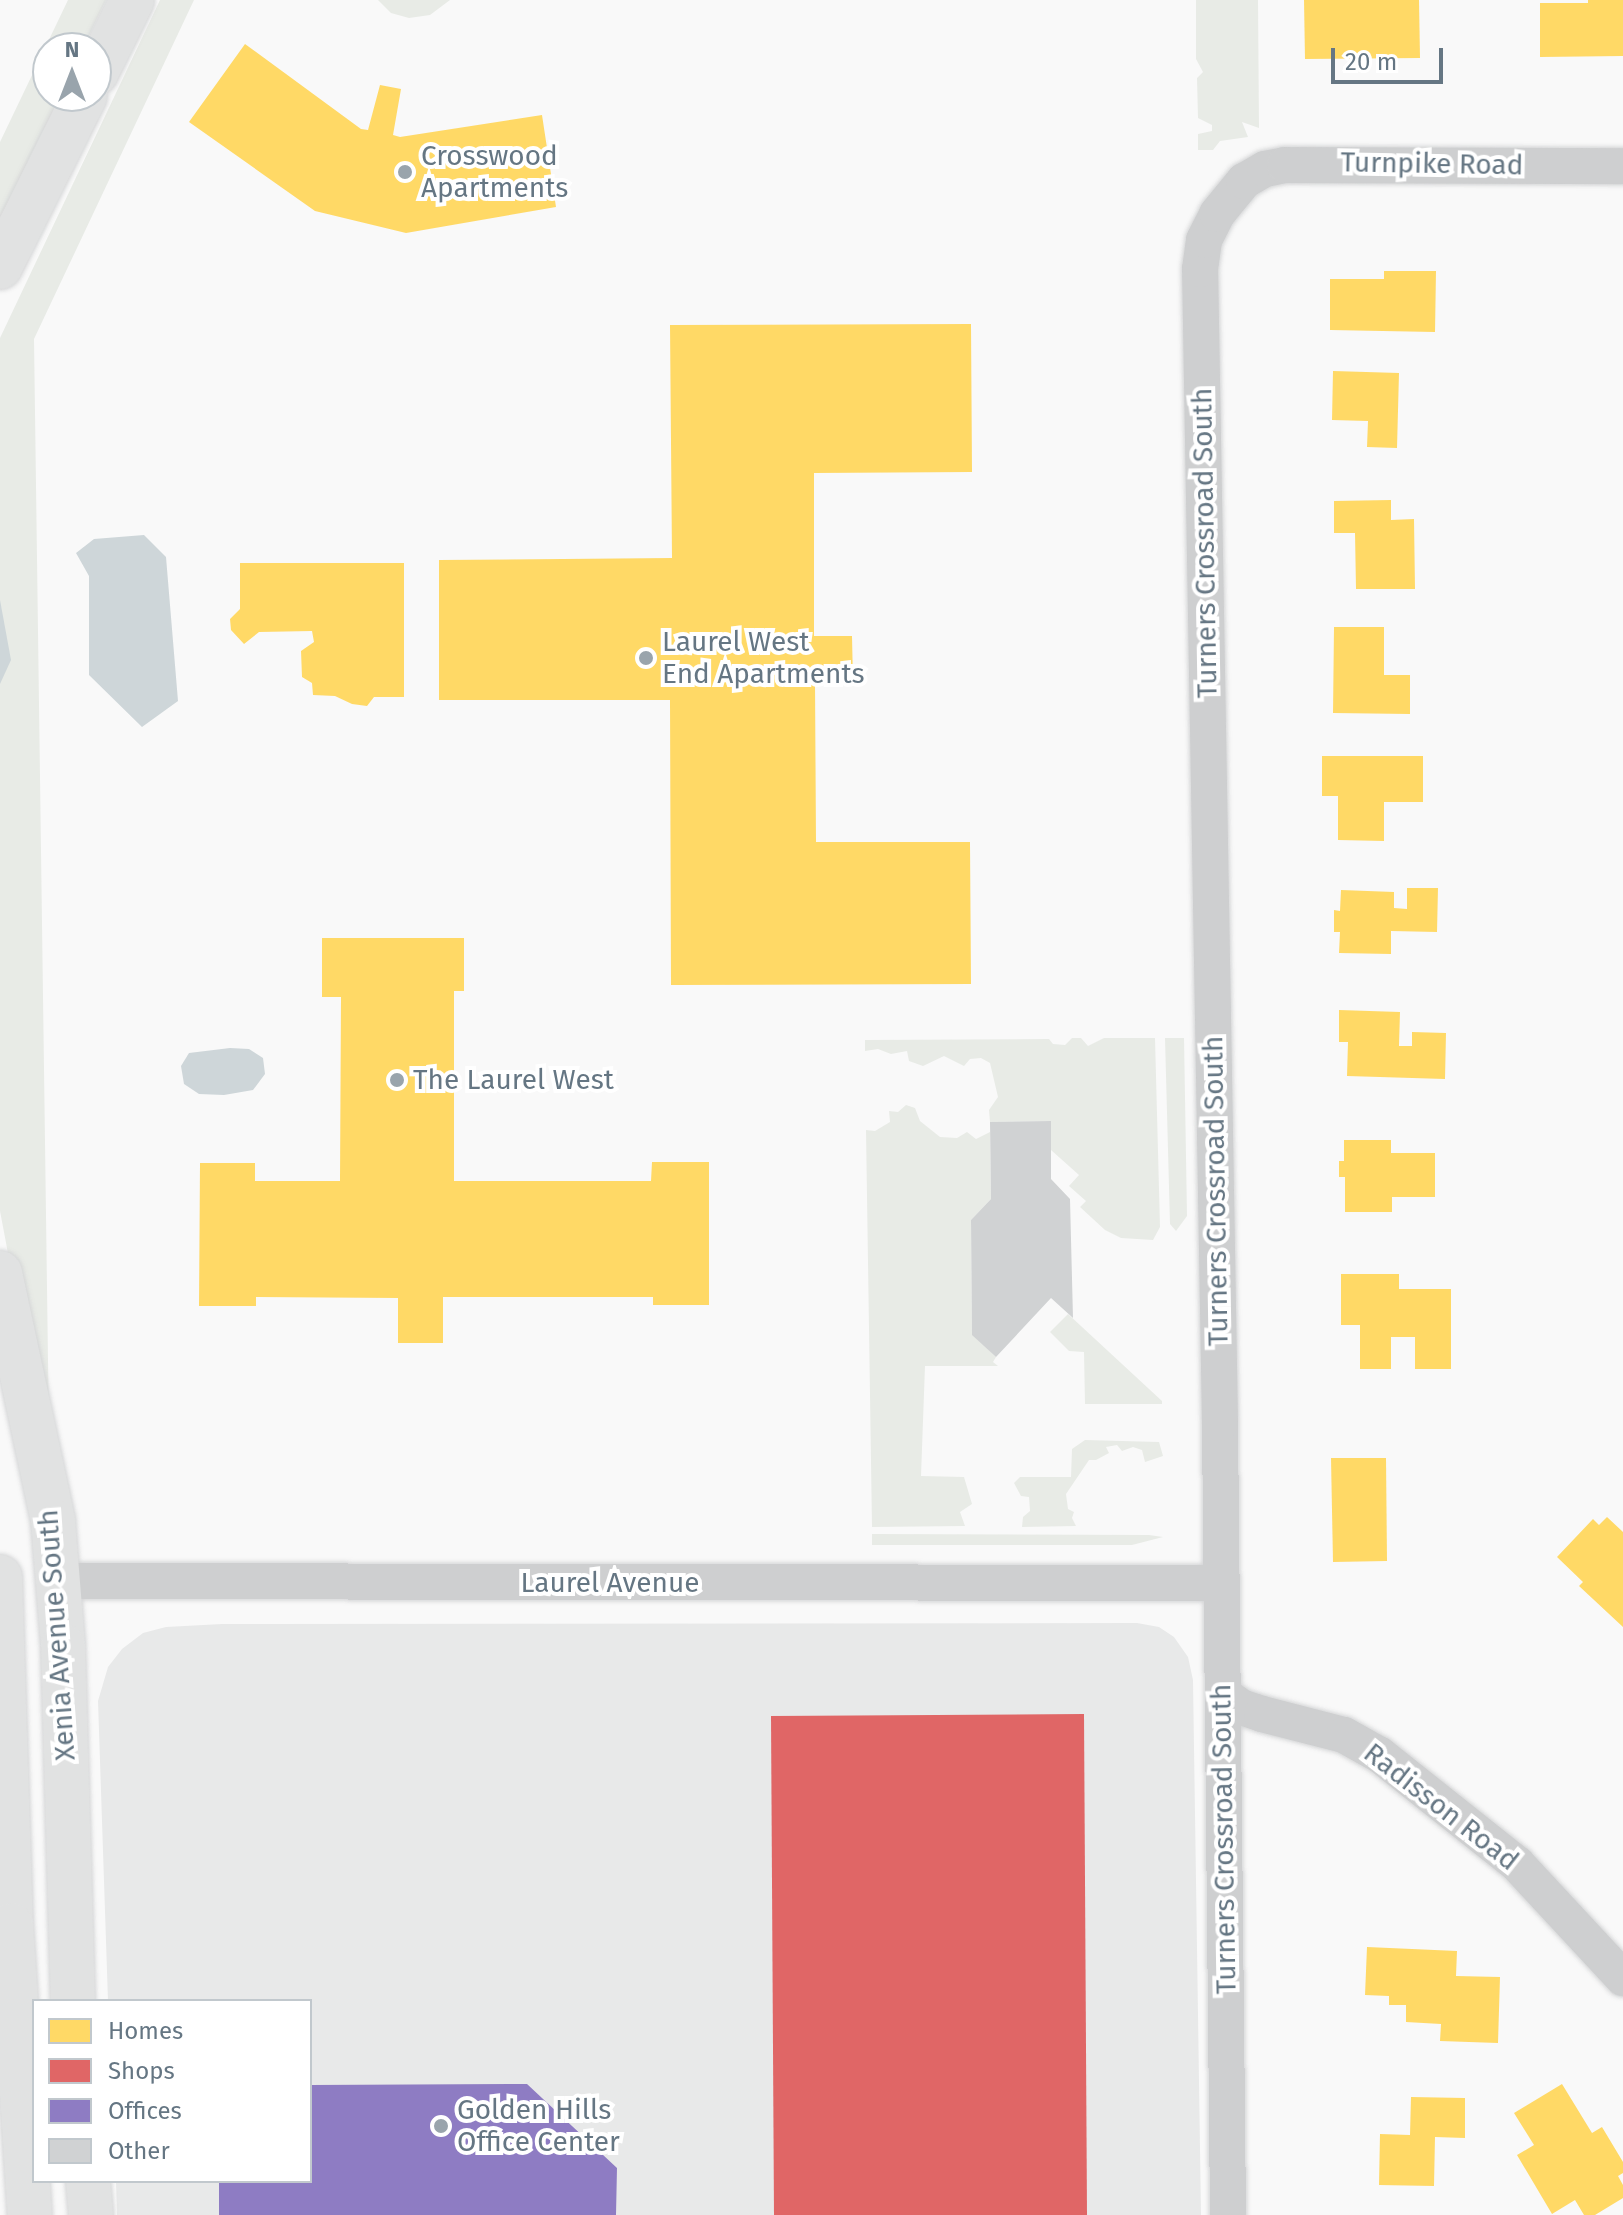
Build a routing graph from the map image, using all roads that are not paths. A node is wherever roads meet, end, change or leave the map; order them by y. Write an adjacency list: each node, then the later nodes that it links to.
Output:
1 (132, 0): 2 (street)
2 (112, 41)
3 (77, 112): 5 (street)
4 (1623, 166): 6 (street, Turnpike Road)
5 (45, 177): 7 (street); 8 (street)
6 (1244, 181): 12 (street, Turners Crossroad South)
7 (0, 267)
8 (0, 301)
9 (0, 1273): 11 (street, Xenia Avenue South)
10 (0, 1579): 11 (street, Laurel Avenue); 17 (street, Xenia Avenue South)
11 (58, 1581): 12 (street, Laurel Avenue); 15 (street, Xenia Avenue South)
12 (1220, 1583): 13 (street, Turners Crossroad South)
13 (1223, 1694): 14 (street, Radisson Road); 19 (street, Turners Crossroad South)
14 (1623, 1978)
15 (73, 1999)
16 (88, 2183): 18 (street)
17 (30, 2215)
18 (91, 2215)
19 (1228, 2215)

